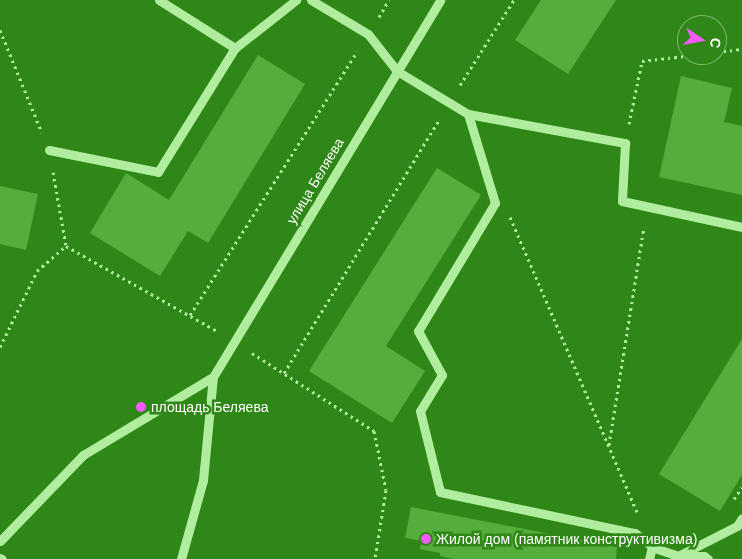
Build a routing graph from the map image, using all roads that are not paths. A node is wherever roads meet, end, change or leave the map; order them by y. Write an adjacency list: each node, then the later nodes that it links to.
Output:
1 (159, 0): 5 (street)
2 (296, 0): 5 (street)
3 (311, 0): 6 (street)
4 (440, 0): 6 (street, улица Беляева)
5 (236, 48): 8 (street)
6 (397, 71): 7 (street); 10 (street, улица Беляева)
7 (468, 114): 9 (street); 13 (street)
8 (49, 150)
9 (742, 227)
10 (213, 377): 12 (street, улица Беляева); 15 (street, улица Беляева)
11 (742, 518): 14 (street)
12 (0, 542)
13 (652, 547): 14 (street); 16 (street)
14 (678, 556): 17 (street)
15 (181, 559)
16 (649, 559)
17 (708, 559)

